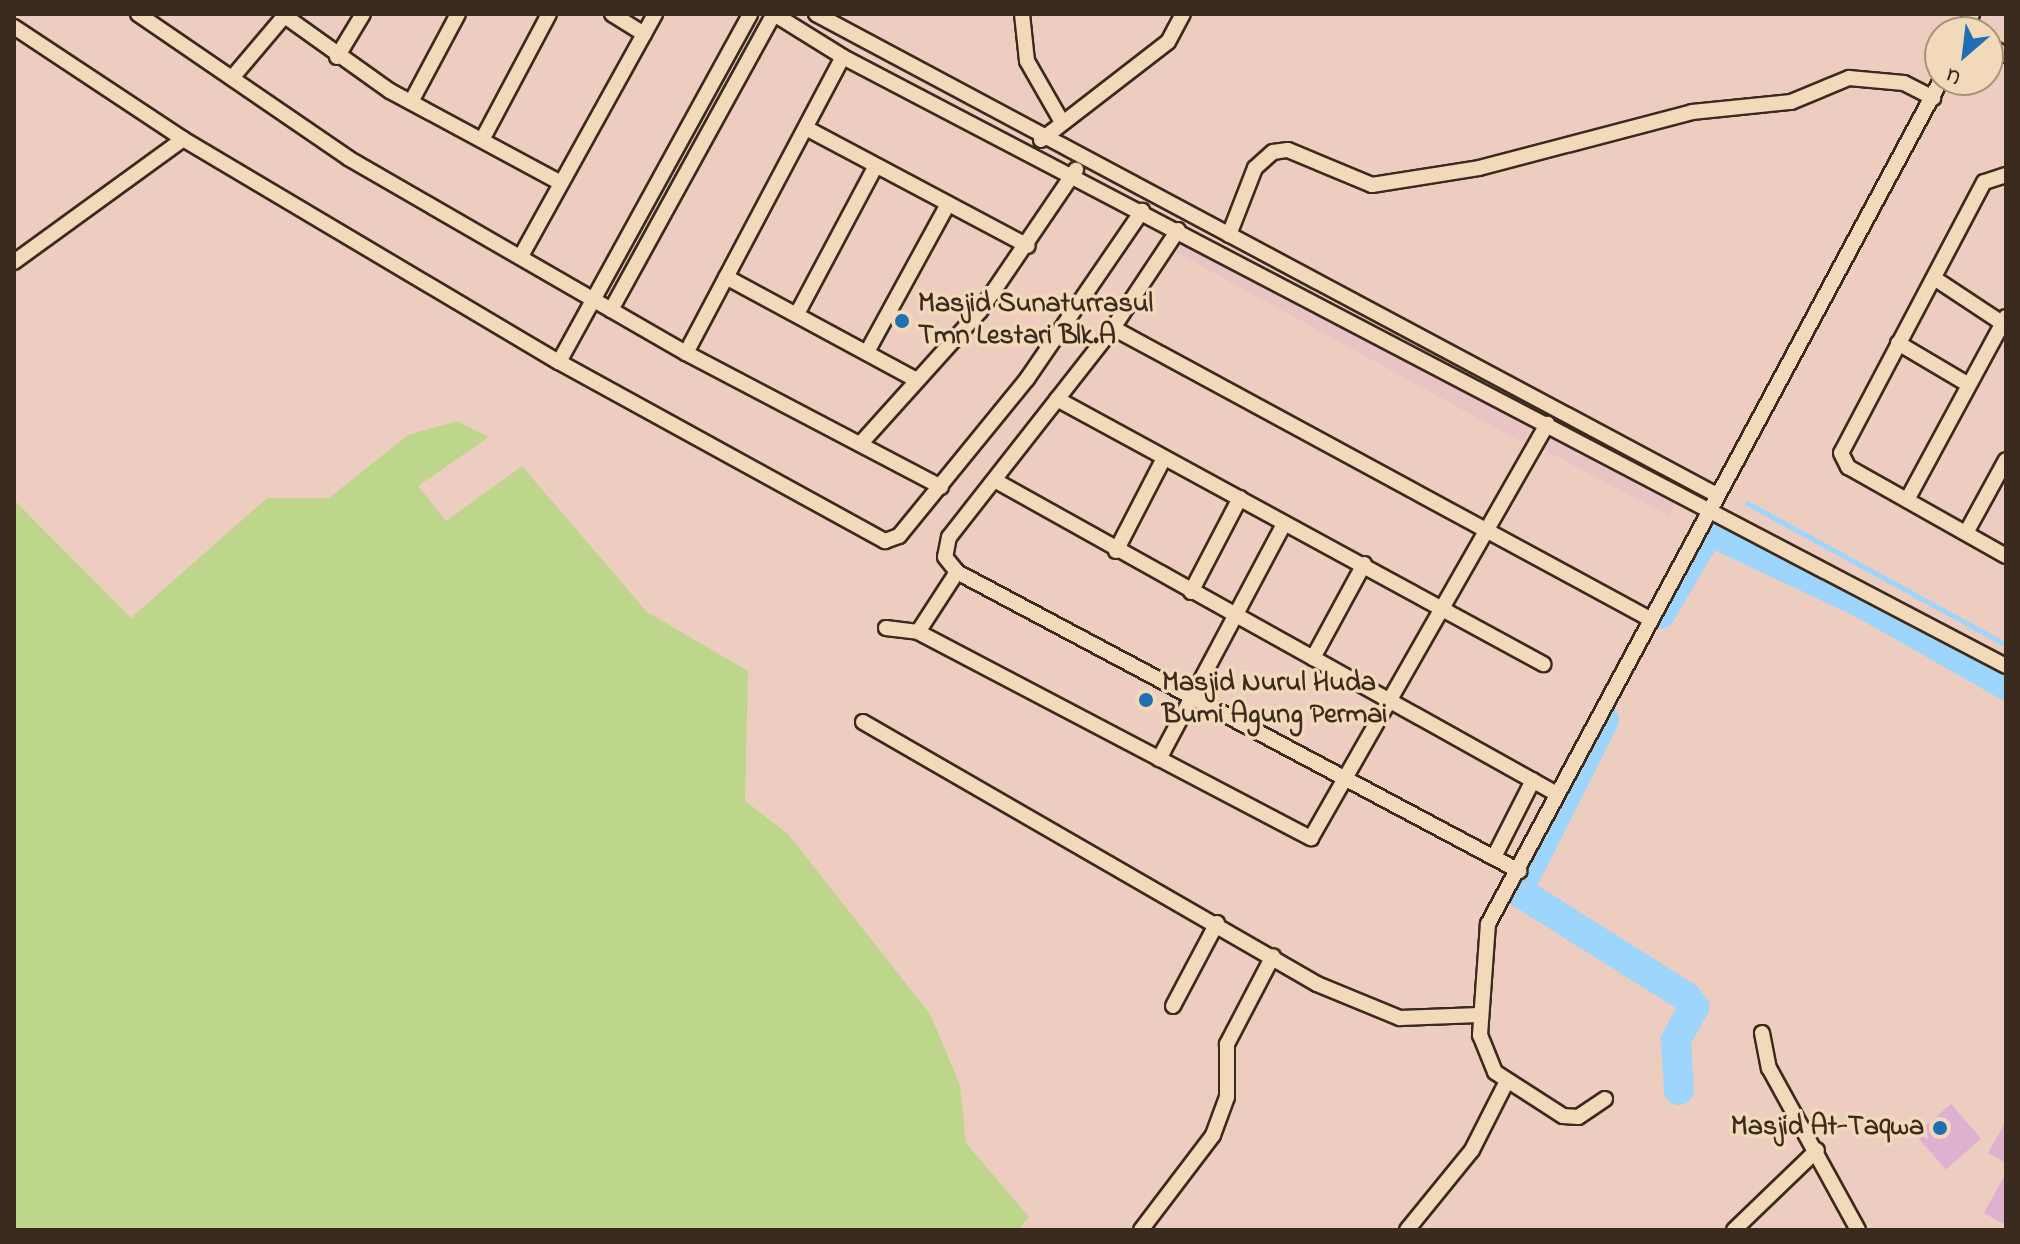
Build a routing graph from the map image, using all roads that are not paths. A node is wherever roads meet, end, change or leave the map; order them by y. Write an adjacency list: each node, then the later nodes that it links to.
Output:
1 (138, 14): 17 (street)
2 (363, 14): 15 (street)
3 (458, 14): 19 (street)
4 (549, 14): 23 (street)
5 (612, 14): 14 (street)
6 (655, 14): 14 (street)
7 (750, 14): 39 (street)
8 (774, 14): 16 (street); 40 (street)
9 (816, 14): 24 (street)
10 (1022, 14): 20 (street)
11 (1183, 14): 20 (street)
12 (284, 15): 15 (street); 17 (street)
13 (14, 27): 22 (street)
14 (644, 34): 29 (street)
15 (337, 57): 19 (street)
16 (843, 57): 21 (street); 28 (street)
17 (232, 78): 35 (street)
18 (1933, 98): 33 (street); 57 (street)
19 (411, 102): 23 (street)
20 (1062, 122): 24 (street)
21 (806, 128): 26 (street); 37 (street)
22 (183, 139): 36 (street); 47 (street)
23 (482, 140): 29 (street)
24 (1041, 140): 25 (street)
25 (1082, 159): 28 (street); 33 (street)
26 (874, 169): 30 (street); 41 (street)
27 (2006, 175): 38 (street)
28 (1072, 176): 31 (street); 34 (street)
29 (559, 182): 35 (street)
30 (947, 206): 34 (street); 45 (street)
31 (1142, 211): 32 (street); 56 (street)
32 (1178, 230): 43 (street); 51 (street)
33 (1229, 235): 57 (street)
34 (1028, 246): 48 (street)
35 (521, 256): 39 (street)
36 (14, 262)
37 (726, 277): 41 (street); 46 (street)
38 (1934, 278): 42 (street); 44 (street)
39 (593, 298): 40 (street); 47 (street)
40 (611, 310): 46 (street)
41 (797, 314): 45 (street)
42 (2004, 320): 49 (street)
43 (1113, 328): 50 (street); 62 (street)
44 (1898, 343): 49 (street); 59 (street)
45 (867, 352): 48 (street)
46 (686, 353): 52 (street)
47 (559, 362): 56 (street)
48 (915, 379): 52 (street)
49 (1969, 385): 59 (street)
50 (1057, 399): 53 (street); 55 (street)
51 (1547, 424): 60 (street); 62 (street)
52 (862, 442): 56 (street)
53 (1164, 458): 58 (street); 64 (street)
54 (2004, 469): 63 (street)
55 (996, 481): 64 (street); 67 (street)
56 (941, 487)
57 (1717, 495): 60 (street)
58 (1240, 498): 61 (street); 68 (street)
59 (1907, 500): 63 (street)
60 (1708, 512): 71 (street); 76 (street)
61 (1284, 524): 66 (street); 70 (street)
62 (1486, 527): 69 (street); 71 (street)
63 (1966, 533): 65 (street)
64 (1116, 551): 68 (street)
65 (2006, 556)
66 (1364, 564): 69 (street); 74 (street)
67 (957, 572): 73 (street); 77 (street)
68 (1191, 592): 70 (street)
69 (1445, 606): 75 (street); 78 (street)
70 (1236, 616): 74 (street); 77 (street)
71 (1650, 619): 83 (street)
72 (886, 628): 73 (street)
73 (918, 632): 80 (street)
74 (1313, 658): 78 (street)
75 (1543, 664)
76 (2006, 666)
77 (1191, 696): 80 (street); 81 (street)
78 (1390, 701): 81 (street); 82 (street)
79 (863, 722): 86 (street)
80 (1159, 759): 81 (street)
81 (1350, 777): 84 (street)
82 (1533, 780): 83 (street); 84 (street)
83 (1557, 794): 85 (street)
84 (1494, 857): 85 (street)
85 (1519, 871): 89 (street)
86 (1217, 923): 87 (street); 88 (street)
87 (1273, 956): 89 (street); 94 (street)
88 (1173, 1006)
89 (1479, 1015): 91 (street)
90 (1762, 1033): 93 (street)
91 (1505, 1085): 92 (street); 95 (street)
92 (1605, 1099)
93 (1817, 1150): 96 (street); 97 (street)
94 (1141, 1230)
95 (1407, 1230)
96 (1734, 1230)
97 (1858, 1230)

